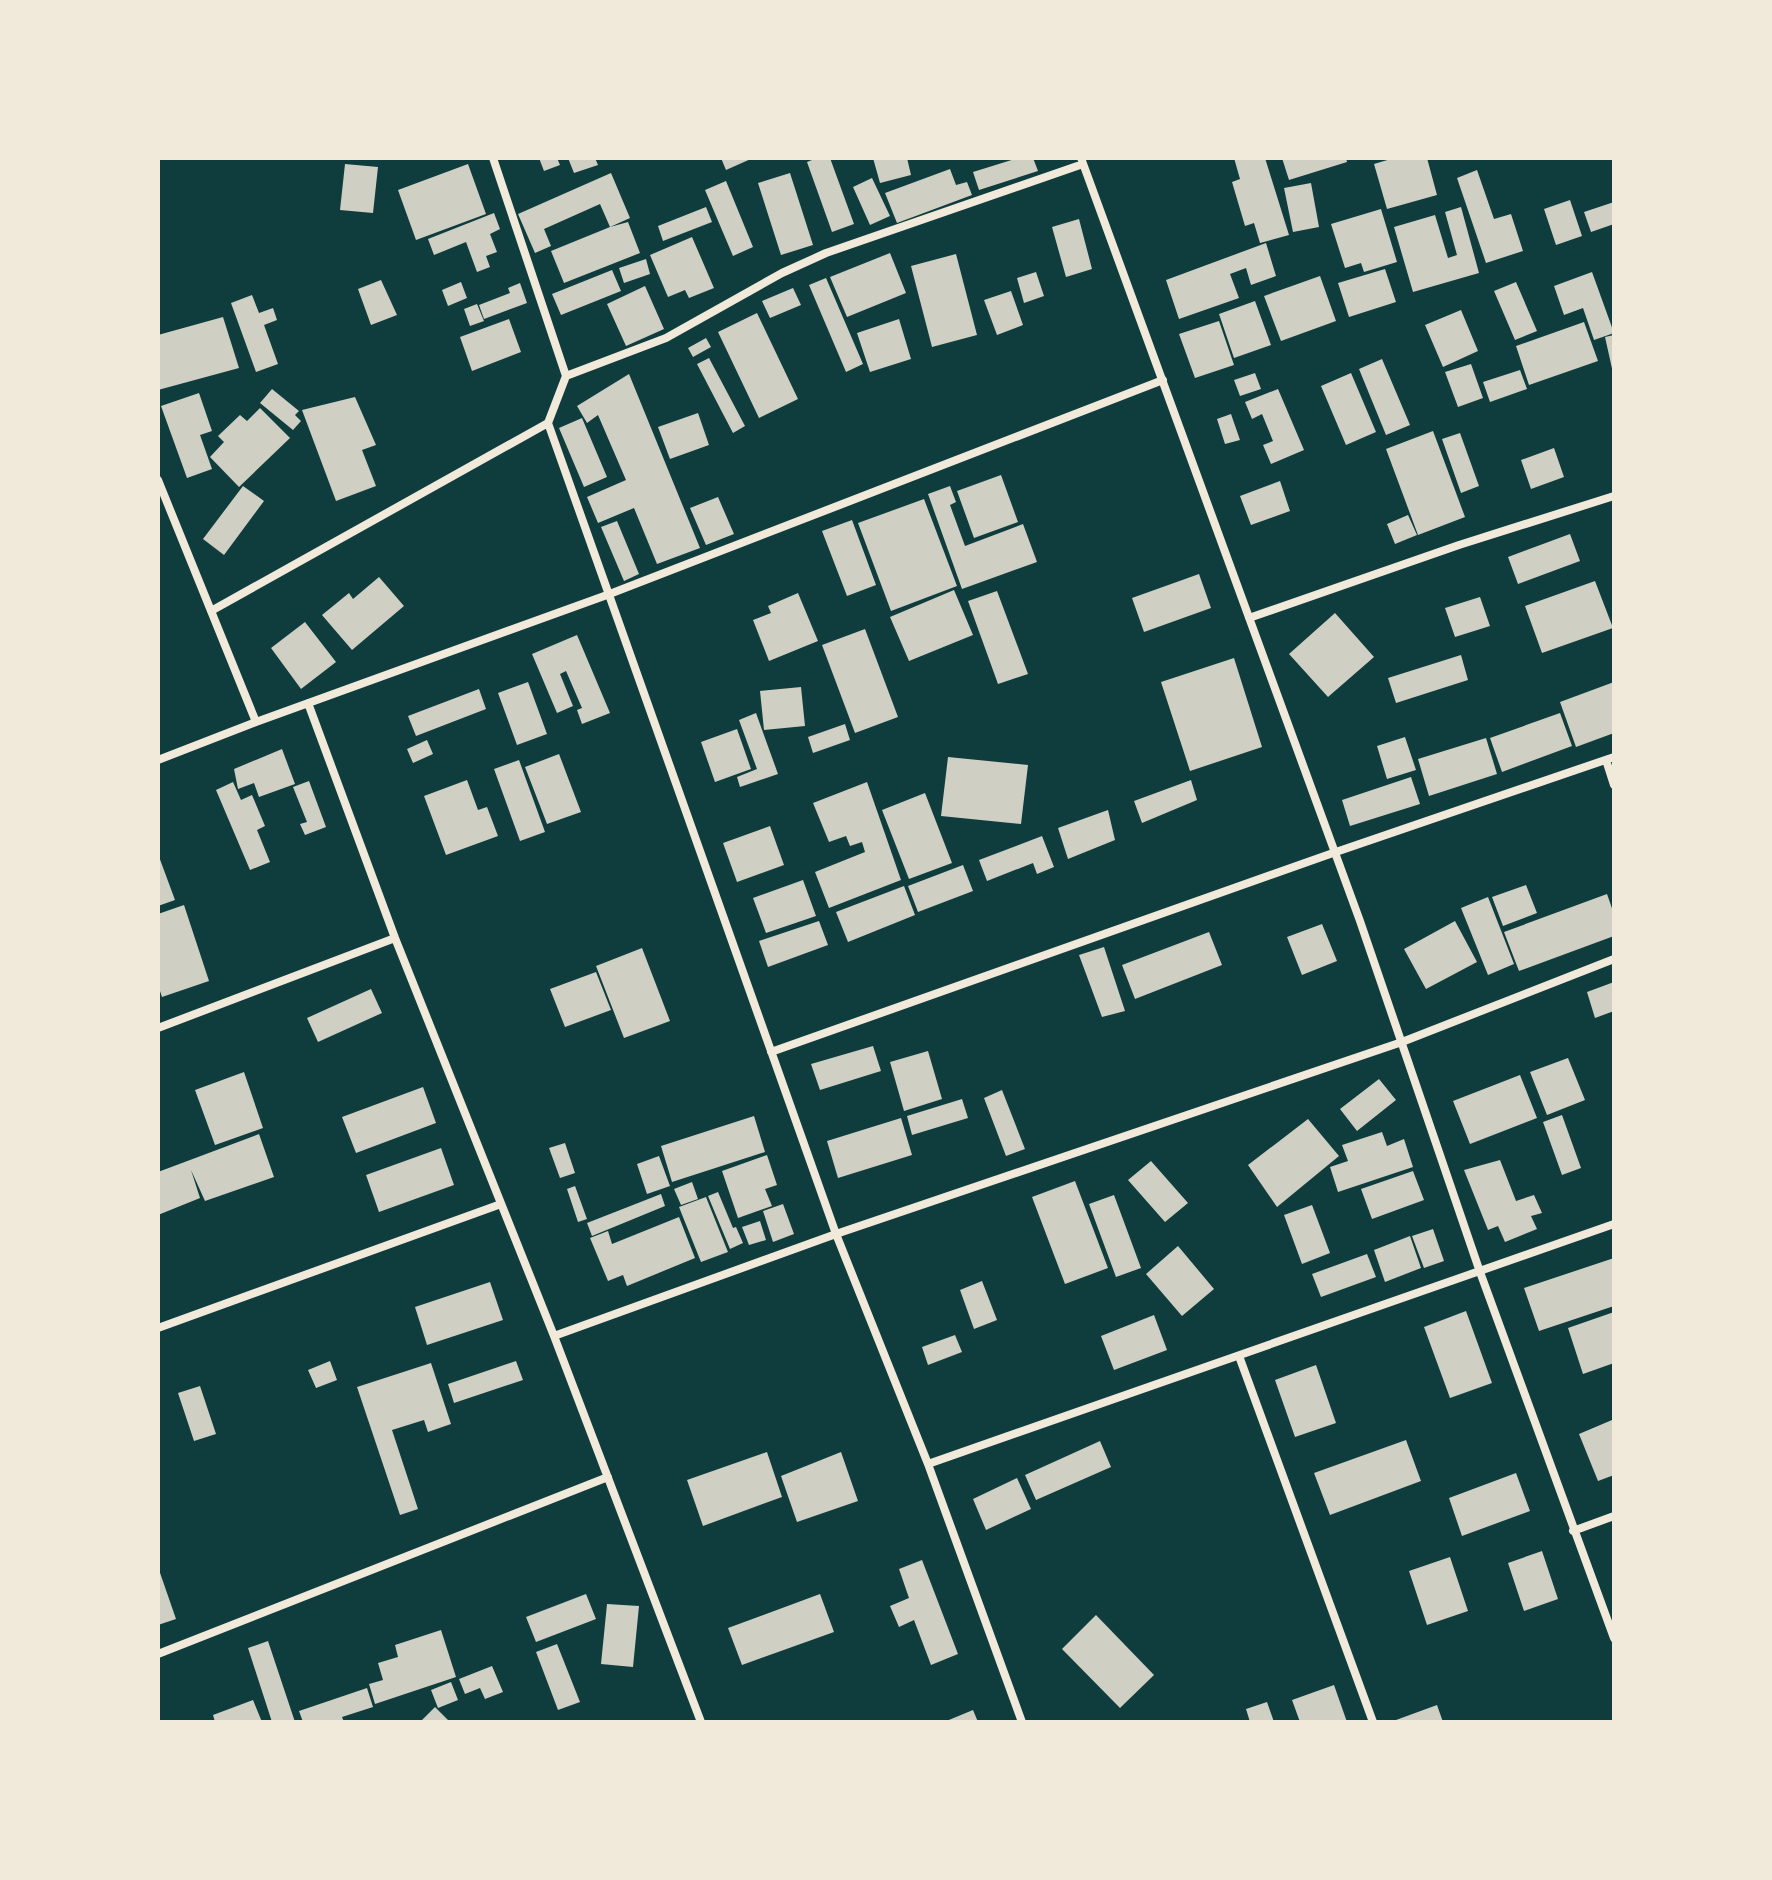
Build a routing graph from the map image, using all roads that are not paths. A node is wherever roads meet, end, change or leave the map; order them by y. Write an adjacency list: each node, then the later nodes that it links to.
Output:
1 (493, 158): 3 (street)
2 (1082, 161): 3 (street); 4 (street)
3 (566, 376): 5 (street)
4 (1163, 380): 9 (street); 11 (street)
5 (548, 423): 9 (street); 10 (street)
6 (158, 480): 8 (street)
7 (1614, 496): 11 (street)
8 (161, 501): 10 (street)
9 (607, 595): 12 (street); 22 (street)
10 (211, 611): 13 (street)
11 (1249, 618): 17 (street)
12 (308, 703): 13 (street); 18 (street)
13 (256, 722): 15 (street)
14 (1610, 759): 16 (street); 17 (street)
15 (158, 760)
16 (1614, 785)
17 (1333, 853): 21 (street); 22 (street)
18 (395, 938): 20 (street); 23 (street)
19 (1614, 959): 21 (street)
20 (158, 1028)
21 (1402, 1042): 25 (street); 26 (street)
22 (771, 1052): 25 (street)
23 (501, 1204): 27 (street); 28 (street)
24 (1614, 1224): 26 (street)
25 (836, 1234): 28 (street); 30 (street)
26 (1480, 1272): 29 (street); 33 (street)
27 (158, 1328)
28 (554, 1336): 31 (street)
29 (1239, 1356): 30 (street); 38 (street)
30 (928, 1464): 37 (street)
31 (608, 1477): 35 (street); 36 (street)
32 (1614, 1516): 33 (street)
33 (1573, 1531): 34 (street)
34 (1614, 1638)
35 (158, 1654)
36 (701, 1722)
37 (1022, 1722)
38 (1373, 1722)

